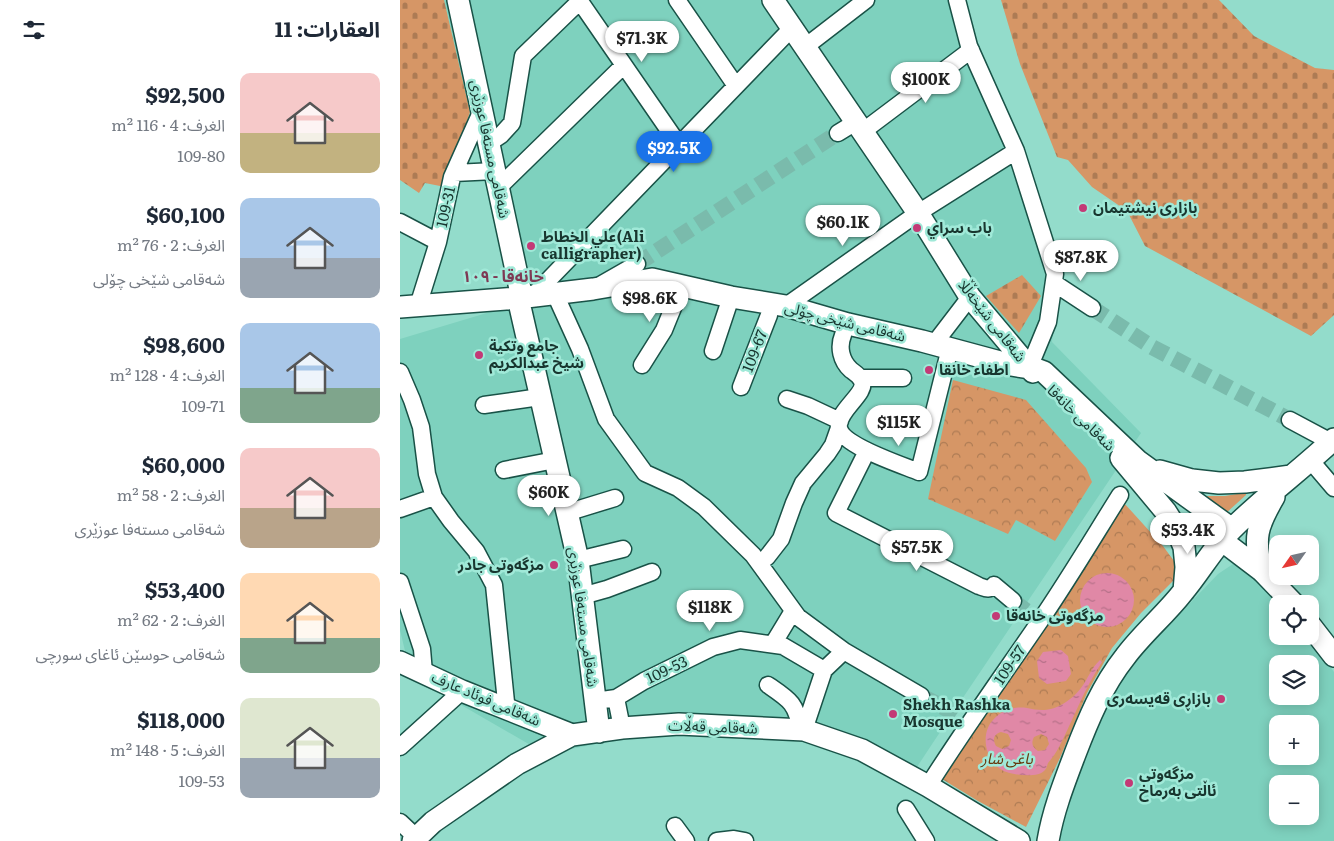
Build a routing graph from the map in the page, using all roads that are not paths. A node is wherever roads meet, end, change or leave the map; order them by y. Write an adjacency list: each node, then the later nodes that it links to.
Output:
1 (458, 0): 12 (main road, شەقامی مستەفا عوزێری)
2 (579, 0): 10 (street); 15 (street)
3 (677, 0): 11 (street)
4 (772, 0): 7 (main road, شەقامی شێخەڵڵا)
5 (864, 0): 8 (street)
6 (957, 0): 9 (street, شەقامی شێخەڵڵا)
7 (792, 28): 8 (main road, شەقامی شێخەڵڵا); 11 (street)
8 (804, 47): 13 (main road, شەقامی شێخەڵڵا)
9 (971, 50): 13 (street); 17 (street, شەقامی شێخەڵڵا)
10 (624, 65): 16 (street); 19 (street)
11 (736, 86): 16 (street)
12 (482, 110): 15 (main road, شەقامی مستەفا عوزێری); 18 (street, 109-31)
13 (859, 127): 14 (street); 20 (main road, شەقامی شێخەڵڵا)
14 (838, 133)
15 (489, 144): 19 (main road, شەقامی مستەفا عوزێری)
16 (679, 145): 28 (street)
17 (1016, 151): 20 (street); 24 (street, شەقامی شێخەڵڵا)
18 (454, 173): 19 (street); 22 (street, 109-31)
19 (496, 179): 28 (main road, شەقامی مستەفا عوزێری)
20 (918, 214): 29 (main road, شەقامی شێخەڵڵا); 33 (street)
21 (400, 222): 22 (street)
22 (438, 242): 31 (street, 109-31)
23 (638, 264): 25 (street)
24 (1054, 283): 32 (street); 38 (street, شەقامی شێخەڵڵا)
25 (593, 289): 27 (main road, شەقامی شێخی چۆلی); 33 (main road, شەقامی شێخی چۆلی)
26 (679, 292): 37 (street)
27 (554, 294): 28 (main road, شەقامی شێخی چۆلی); 64 (street)
28 (524, 297): 31 (main road, شەقامی شێخی چۆلی); 43 (main road, شەقامی مستەفا عوزێری)
29 (970, 297): 35 (street); 38 (main road, شەقامی شێخەڵڵا)
30 (729, 303): 36 (street)
31 (409, 307)
32 (1092, 308)
33 (778, 310): 35 (main road, شەقامی شێخی چۆلی); 42 (street, 109-67)
34 (844, 335): 40 (street)
35 (942, 346): 38 (main road, شەقامی شێخی چۆلی); 49 (street)
36 (713, 351)
37 (642, 365)
38 (1029, 368): 52 (main road, شەقامی خانەقا)
39 (400, 372): 57 (street)
40 (860, 378): 41 (street); 47 (street)
41 (903, 378)
42 (741, 387)
43 (540, 397): 45 (street); 50 (main road, شەقامی مستەفا عوزێری)
44 (787, 399): 47 (street)
45 (484, 405)
46 (1290, 420): 48 (street)
47 (840, 425): 49 (street); 64 (street)
48 (1333, 440): 51 (main road)
49 (867, 451): 71 (street)
50 (555, 460): 53 (street); 60 (main road, شەقامی مستەفا عوزێری)
51 (1311, 461): 54 (main road); 55 (street)
52 (1135, 466): 54 (main road); 61 (main road); 68 (main road)
53 (504, 470)
54 (1286, 481): 61 (main road); 65 (main road)
55 (1334, 488)
56 (1120, 496): 91 (street, 109-57)
57 (434, 497): 59 (street); 85 (street)
58 (615, 498): 60 (street)
59 (400, 509)
60 (566, 513): 63 (main road, شەقامی مستەفا عوزێری)
61 (1227, 535): 65 (main road); 68 (main road)
62 (623, 549): 63 (street)
63 (578, 560): 70 (main road, شەقامی مستەفا عوزێری)
64 (759, 563): 72 (street)
65 (1262, 571): 69 (main road)
66 (652, 572): 70 (street)
67 (400, 582): 79 (street)
68 (1184, 592): 95 (main road)
69 (1285, 595)
70 (582, 596): 84 (main road, شەقامی مستەفا عوزێری)
71 (1013, 601)
72 (792, 610): 74 (street); 75 (street)
73 (1319, 637): 76 (main road)
74 (773, 644): 78 (street, 109-53); 83 (street, 109-53)
75 (844, 652): 78 (street); 82 (street)
76 (1334, 656)
77 (400, 662): 79 (main road, شەقامی فوئاد عارف)
78 (824, 670): 87 (street)
79 (424, 673): 81 (main road, شەقامی فوئاد عارف)
80 (768, 686): 87 (street)
81 (462, 691): 89 (main road, شەقامی فوئاد عارف); 90 (street)
82 (921, 696)
83 (616, 698): 84 (street, 109-53); 86 (street)
84 (595, 701): 88 (main road, شەقامی مستەفا عوزێری)
85 (506, 702)
86 (622, 728): 87 (main road, شەقامی قەڵات); 88 (main road, شەقامی قەڵات)
87 (803, 730): 101 (main road, شەقامی قەڵات)
88 (599, 732): 89 (main road, شەقامی قەڵات)
89 (572, 735): 96 (main road, شەقامی قەڵات)
90 (400, 747)
91 (930, 783)
92 (906, 809): 100 (street)
93 (400, 822): 96 (street)
94 (675, 826): 97 (street)
95 (1047, 838)
96 (415, 839)
97 (686, 841)
98 (717, 841): 99 (street)
99 (745, 841)
100 (926, 841)
101 (1019, 841)

